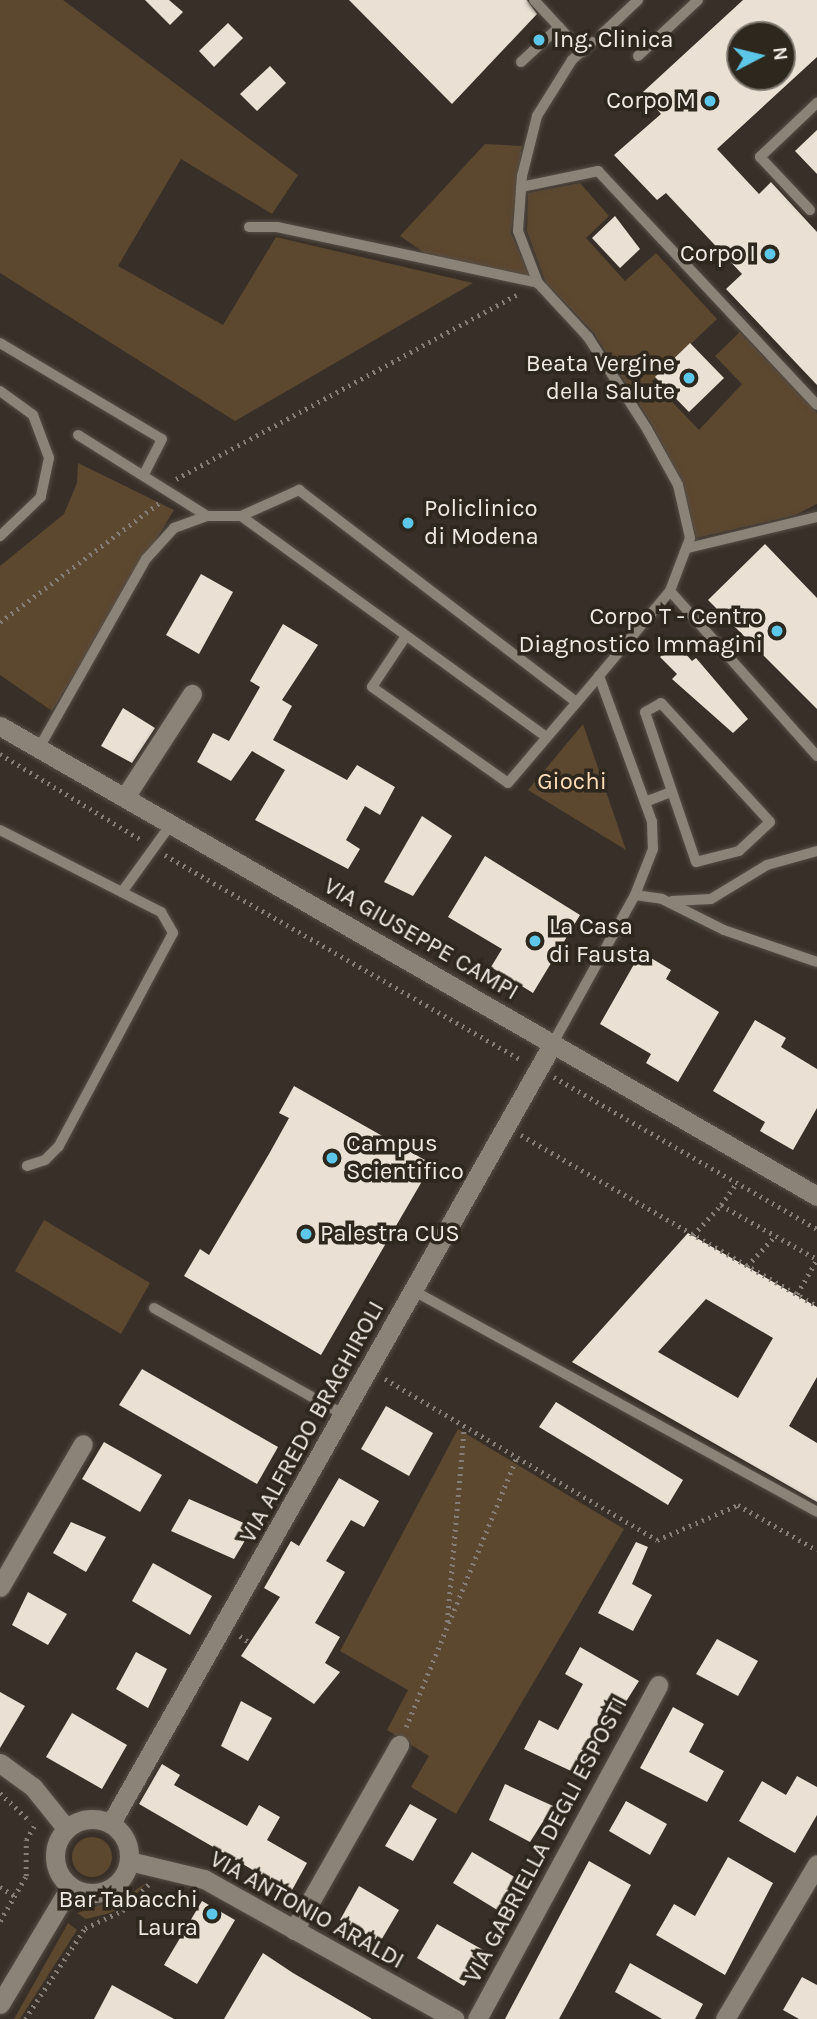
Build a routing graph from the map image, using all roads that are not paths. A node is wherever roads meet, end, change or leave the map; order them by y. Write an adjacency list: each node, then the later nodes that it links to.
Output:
1 (534, 0): 4 (lane)
2 (638, 0): 5 (lane)
3 (698, 0): 8 (lane)
4 (559, 27): 7 (lane); 9 (lane)
5 (603, 33)
6 (592, 43): 7 (lane)
7 (582, 52): 11 (lane)
8 (638, 56)
9 (521, 62)
10 (817, 103): 12 (lane)
11 (521, 187): 14 (lane); 17 (lane)
12 (810, 210)
13 (249, 227): 14 (lane)
14 (538, 283): 24 (lane)
15 (0, 343): 19 (lane)
16 (0, 391): 23 (lane)
17 (817, 405)
18 (78, 435): 19 (lane)
19 (145, 474): 20 (lane)
20 (207, 516): 21 (lane); 32 (lane)
21 (241, 516): 26 (lane); 29 (lane)
22 (817, 517): 24 (lane)
23 (0, 536)
24 (688, 548): 25 (lane)
25 (670, 591): 27 (lane); 33 (lane)
26 (406, 636): 31 (lane); 31 (lane)
27 (599, 676): 29 (lane); 36 (lane)
28 (192, 694): 35 (street)
29 (576, 702): 31 (lane)
30 (0, 726): 32 (street, VIA GIUSEPPE CAMPI)
31 (547, 737)
32 (39, 748): 35 (street, VIA GIUSEPPE CAMPI)
33 (817, 757)
34 (669, 793): 34 (lane); 36 (lane)
35 (125, 797): 37 (street, VIA GIUSEPPE CAMPI)
36 (645, 802): 41 (lane)
37 (171, 824): 40 (lane); 44 (street, VIA GIUSEPPE CAMPI)
38 (0, 830): 40 (lane)
39 (817, 851): 42 (lane)
40 (122, 892): 45 (lane)
41 (635, 895): 42 (lane); 44 (lane)
42 (662, 899): 43 (lane)
43 (817, 962)
44 (553, 1042): 46 (street, VIA GIUSEPPE CAMPI); 47 (street, VIA ALFREDO BRAGHIROLI)
45 (27, 1166)
46 (817, 1196)
47 (414, 1290): 49 (street, VIA ALFREDO BRAGHIROLI); 51 (lane)
48 (153, 1308): 49 (lane)
49 (344, 1415): 56 (street, VIA ALFREDO BRAGHIROLI)
50 (83, 1444): 52 (street)
51 (817, 1513)
52 (0, 1587)
53 (658, 1685): 64 (street, VIA GABRIELLA DEGLI ESPOSTI)
54 (399, 1745): 61 (street)
55 (0, 1763): 57 (street)
56 (110, 1823): 57 (street); 58 (street)
57 (66, 1828): 60 (street)
58 (129, 1861): 60 (street); 61 (street, VIA ANTONIO ARALDI)
59 (817, 1864): 65 (street)
60 (70, 1887): 62 (street)
61 (294, 1930): 63 (street, VIA ANTONIO ARALDI)
62 (0, 2004)
63 (455, 2019)
64 (477, 2019)
65 (725, 2019)

